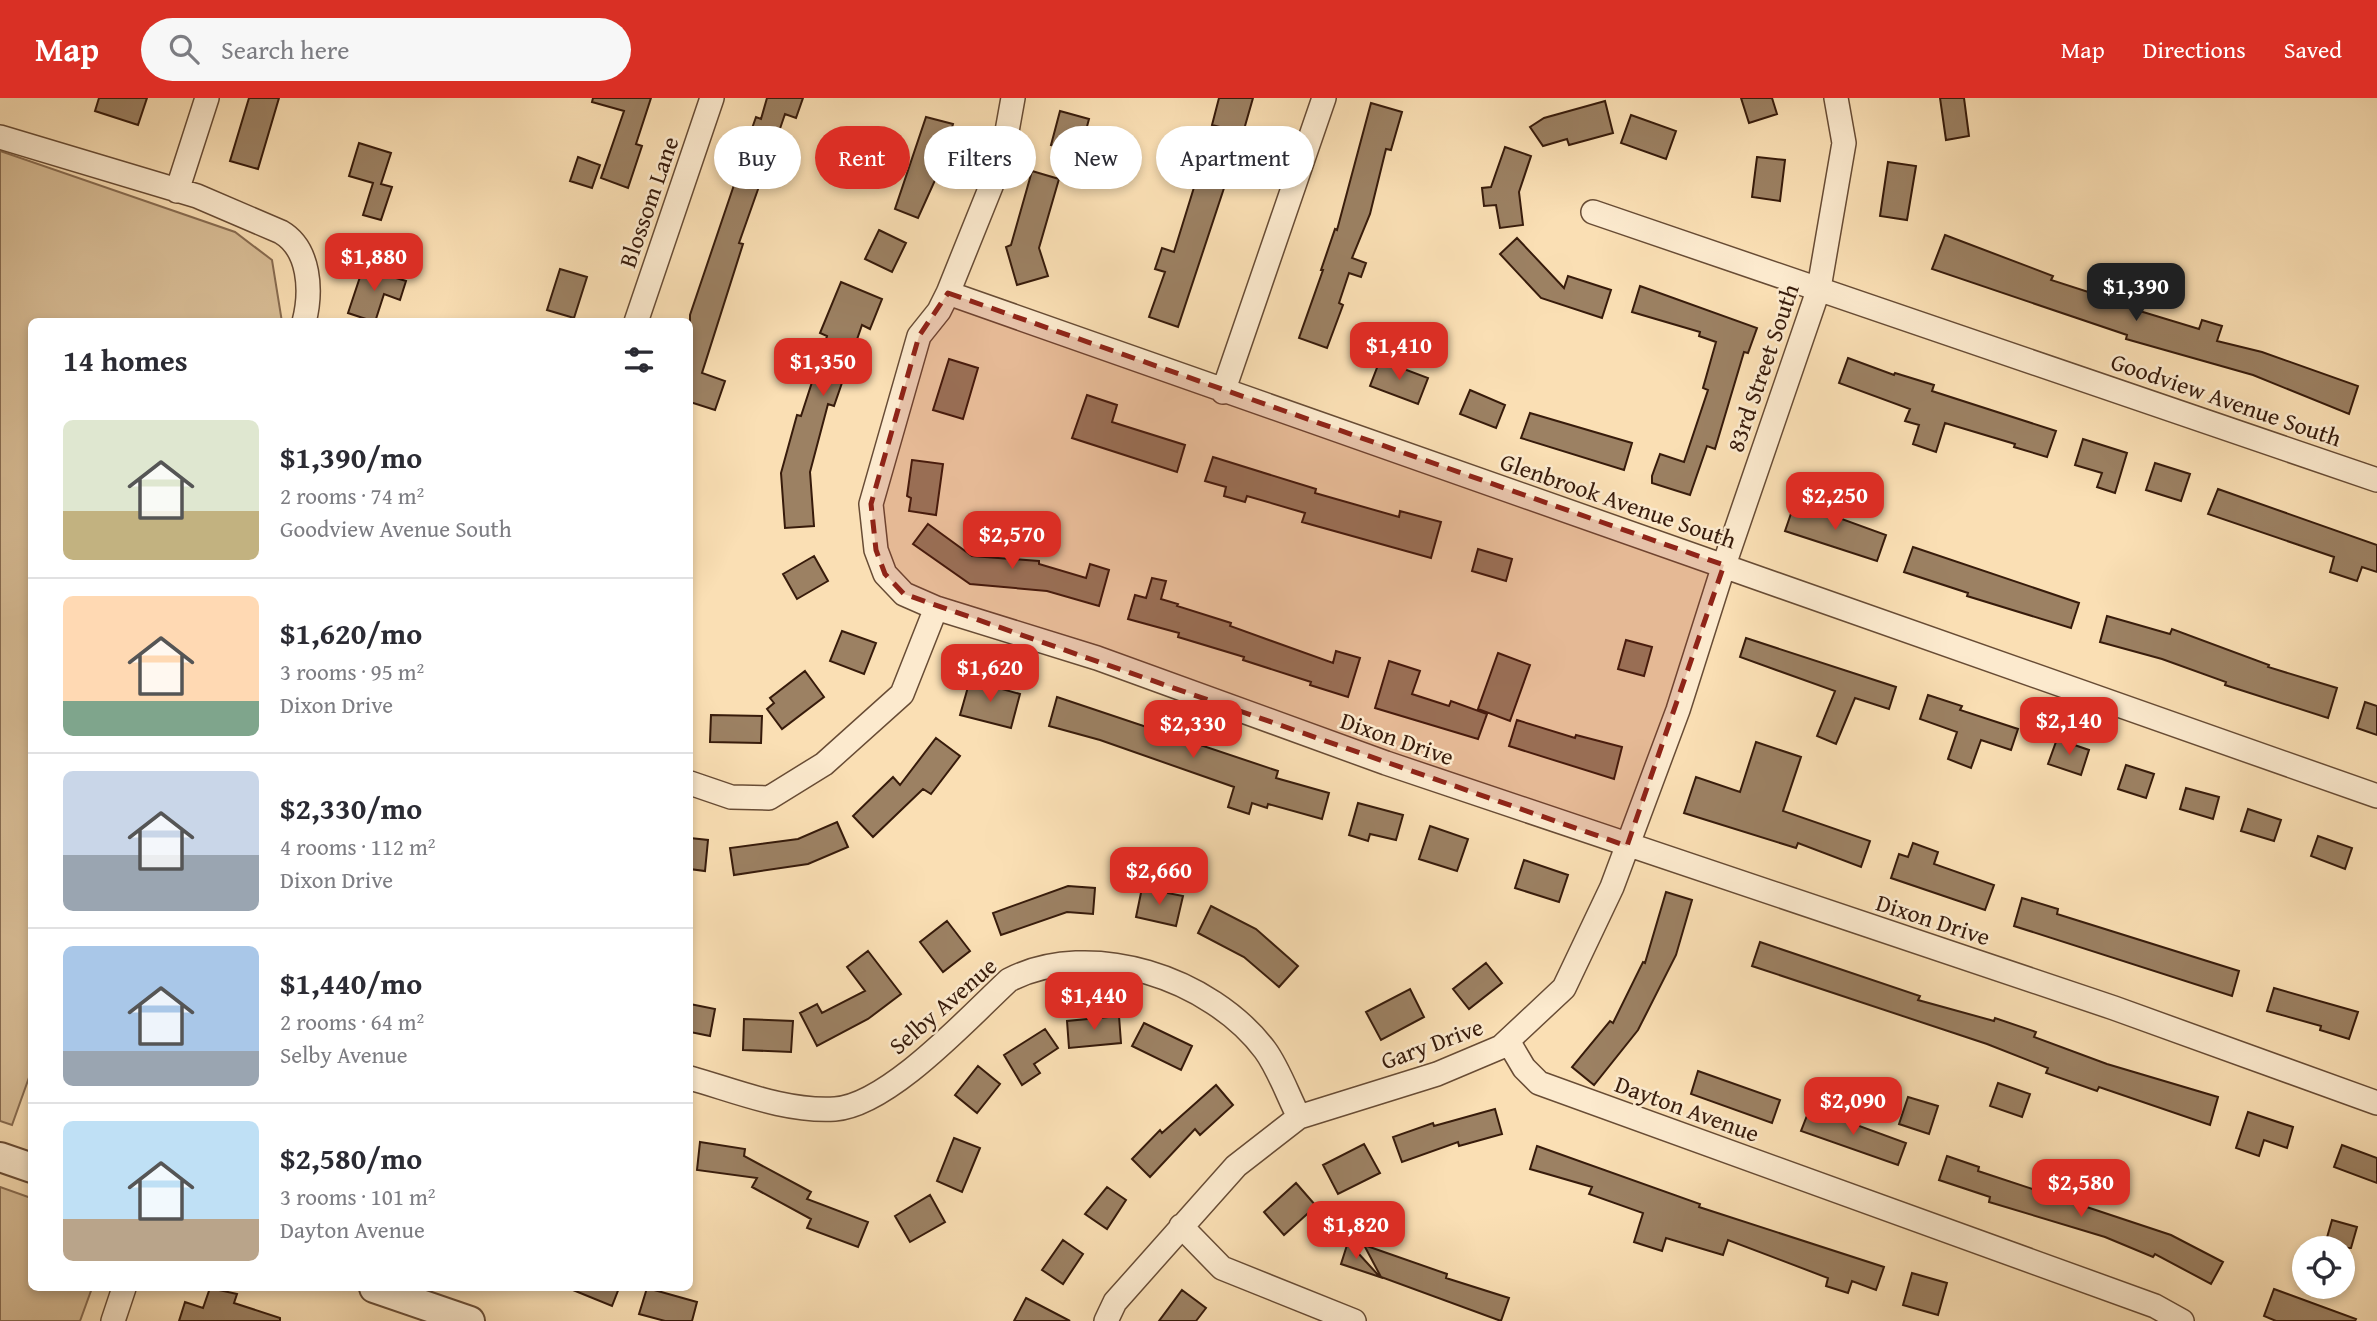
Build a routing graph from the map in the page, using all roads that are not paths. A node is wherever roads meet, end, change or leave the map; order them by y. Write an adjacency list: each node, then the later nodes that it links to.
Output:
1 (207, 98): 7 (street)
2 (712, 98): 12 (street, Blossom Lane)
3 (1013, 98): 10 (street, Dixon Drive)
4 (1324, 98): 13 (street)
5 (1836, 98): 9 (street, 83rd Street South)
6 (0, 136): 7 (street)
7 (177, 191): 11 (street)
8 (1592, 212): 9 (street, Goodview Avenue South)
9 (1819, 288): 14 (street, Goodview Avenue South); 15 (street, 83rd Street South)
10 (948, 293): 13 (street, Glenbrook Avenue South); 16 (street, Dixon Drive)
11 (304, 318)
12 (637, 318)
13 (1223, 392): 15 (street, Glenbrook Avenue South)
14 (2377, 480)
15 (1724, 565): 17 (street, 83rd Street South); 19 (street, Glenbrook Avenue South)
16 (936, 608): 18 (street); 20 (street, Dixon Drive)
17 (1698, 648): 20 (street, Gary Drive)
18 (693, 784)
19 (2377, 796)
20 (1627, 846): 21 (street, Gary Drive); 23 (street, Dixon Drive)
21 (1508, 1041): 24 (street, Gary Drive); 32 (street, Dayton Avenue)
22 (693, 1079): 24 (street, Selby Avenue)
23 (2377, 1103)
24 (1299, 1117): 25 (street, Gary Drive)
25 (1181, 1226): 30 (street, Gary Drive); 31 (street)
26 (123, 1291): 28 (street)
27 (383, 1291): 29 (street)
28 (113, 1321)
29 (470, 1321)
30 (1106, 1321)
31 (1354, 1321)
32 (2182, 1321)

